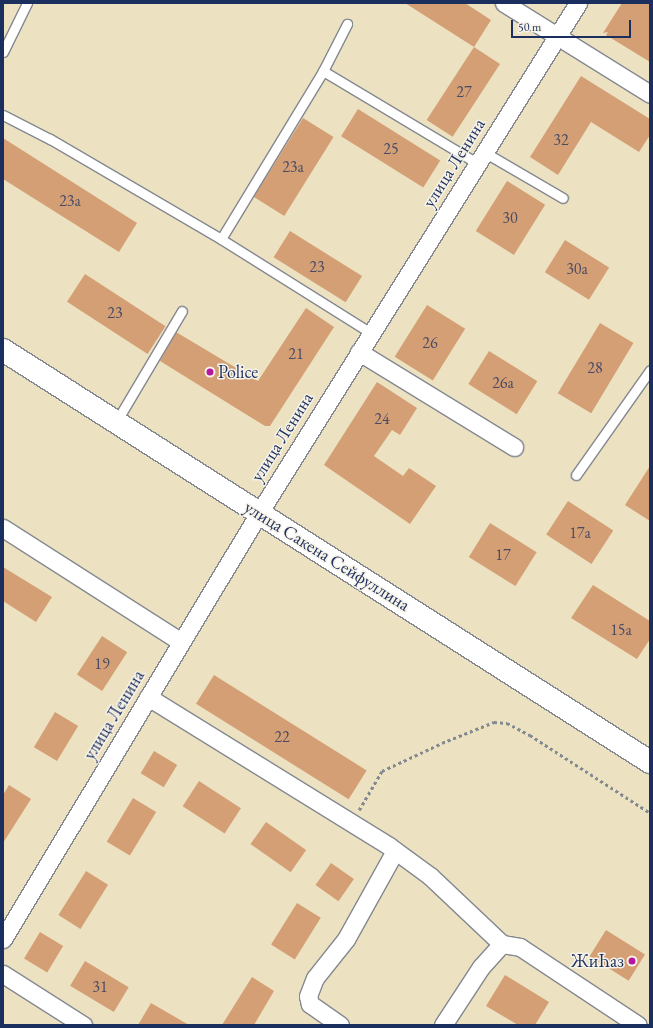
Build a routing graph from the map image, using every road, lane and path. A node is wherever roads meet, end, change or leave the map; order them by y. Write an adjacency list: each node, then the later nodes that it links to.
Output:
1 (27, 3): 6 (lane)
2 (504, 3): 5 (street)
3 (578, 3): 5 (street, улица Ленина)
4 (347, 24): 7 (lane)
5 (557, 36): 8 (street); 10 (street, улица Ленина)
6 (3, 52)
7 (323, 72): 10 (lane); 12 (lane)
8 (650, 94)
9 (3, 115): 12 (lane)
10 (481, 158): 11 (lane); 14 (street, улица Ленина)
11 (563, 198)
12 (221, 239): 14 (lane)
13 (182, 311): 18 (lane)
14 (371, 333): 16 (street, улица Ленина)
15 (3, 350): 18 (street, улица Сакена Сейфуллина)
16 (359, 352): 19 (street); 21 (street, улица Ленина)
17 (650, 370): 20 (lane)
18 (116, 422): 21 (street, улица Сакена Сейфуллина)
19 (514, 447)
20 (576, 475)
21 (259, 512): 23 (street, улица Ленина); 25 (street, улица Сакена Сейфуллина)
22 (3, 528): 23 (street)
23 (181, 642): 24 (street, улица Ленина)
24 (148, 697): 27 (street); 29 (street, улица Ленина)
25 (650, 762)
26 (650, 813): 27 (path)
27 (351, 824): 28 (street)
28 (395, 850): 30 (street); 33 (street)
29 (3, 939)
30 (502, 944): 34 (street); 35 (street)
31 (3, 974): 32 (street)
32 (83, 1025)
33 (340, 1025)
34 (442, 1025)
35 (638, 1025)

